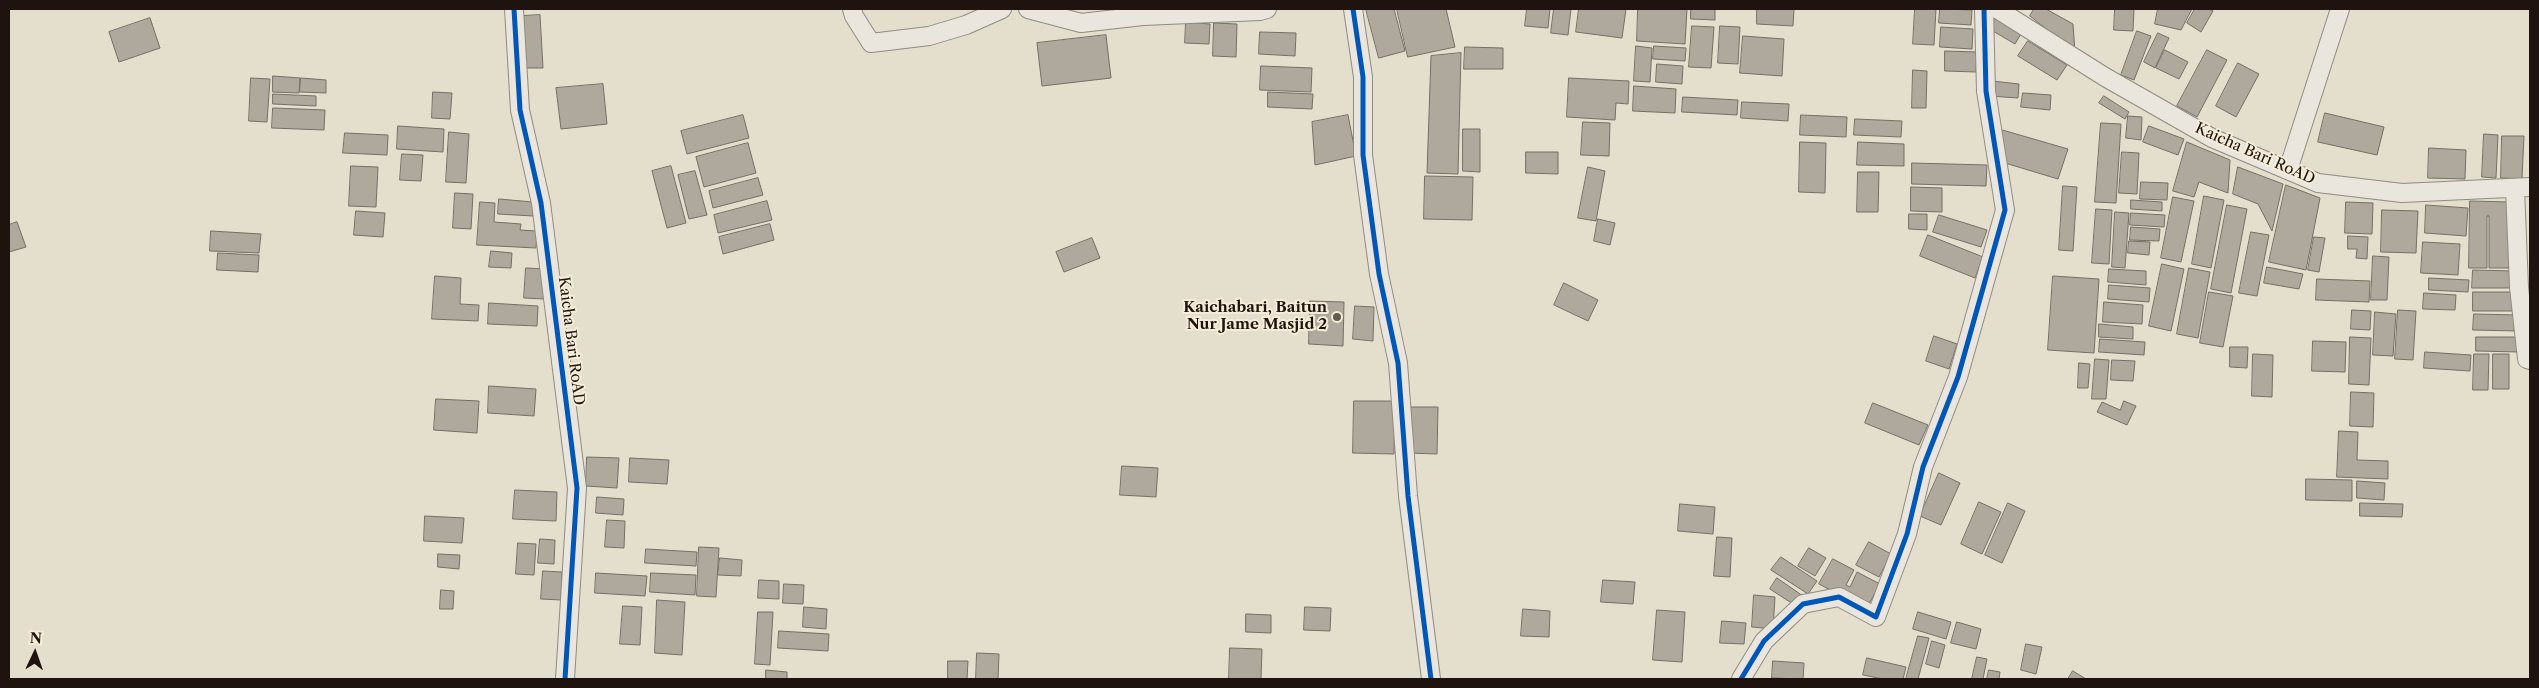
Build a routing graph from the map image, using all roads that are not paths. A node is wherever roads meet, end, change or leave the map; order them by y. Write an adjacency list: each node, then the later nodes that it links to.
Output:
1 (514, 9): 13 (street, Kaicha Bari RoAD)
2 (852, 9): 3 (street)
3 (1002, 9)
4 (1028, 9): 5 (street)
5 (1267, 9)
6 (1352, 9): 14 (street)
7 (1984, 9): 15 (street)
8 (1997, 9): 10 (street, Kaicha Bari RoAD)
9 (2340, 9): 10 (street)
10 (2288, 170): 11 (street, Kaicha Bari RoAD)
11 (2523, 187): 12 (street, Kaicha Bari RoAD)
12 (2530, 360)
13 (565, 679)
14 (1431, 679)
15 (1741, 679)

